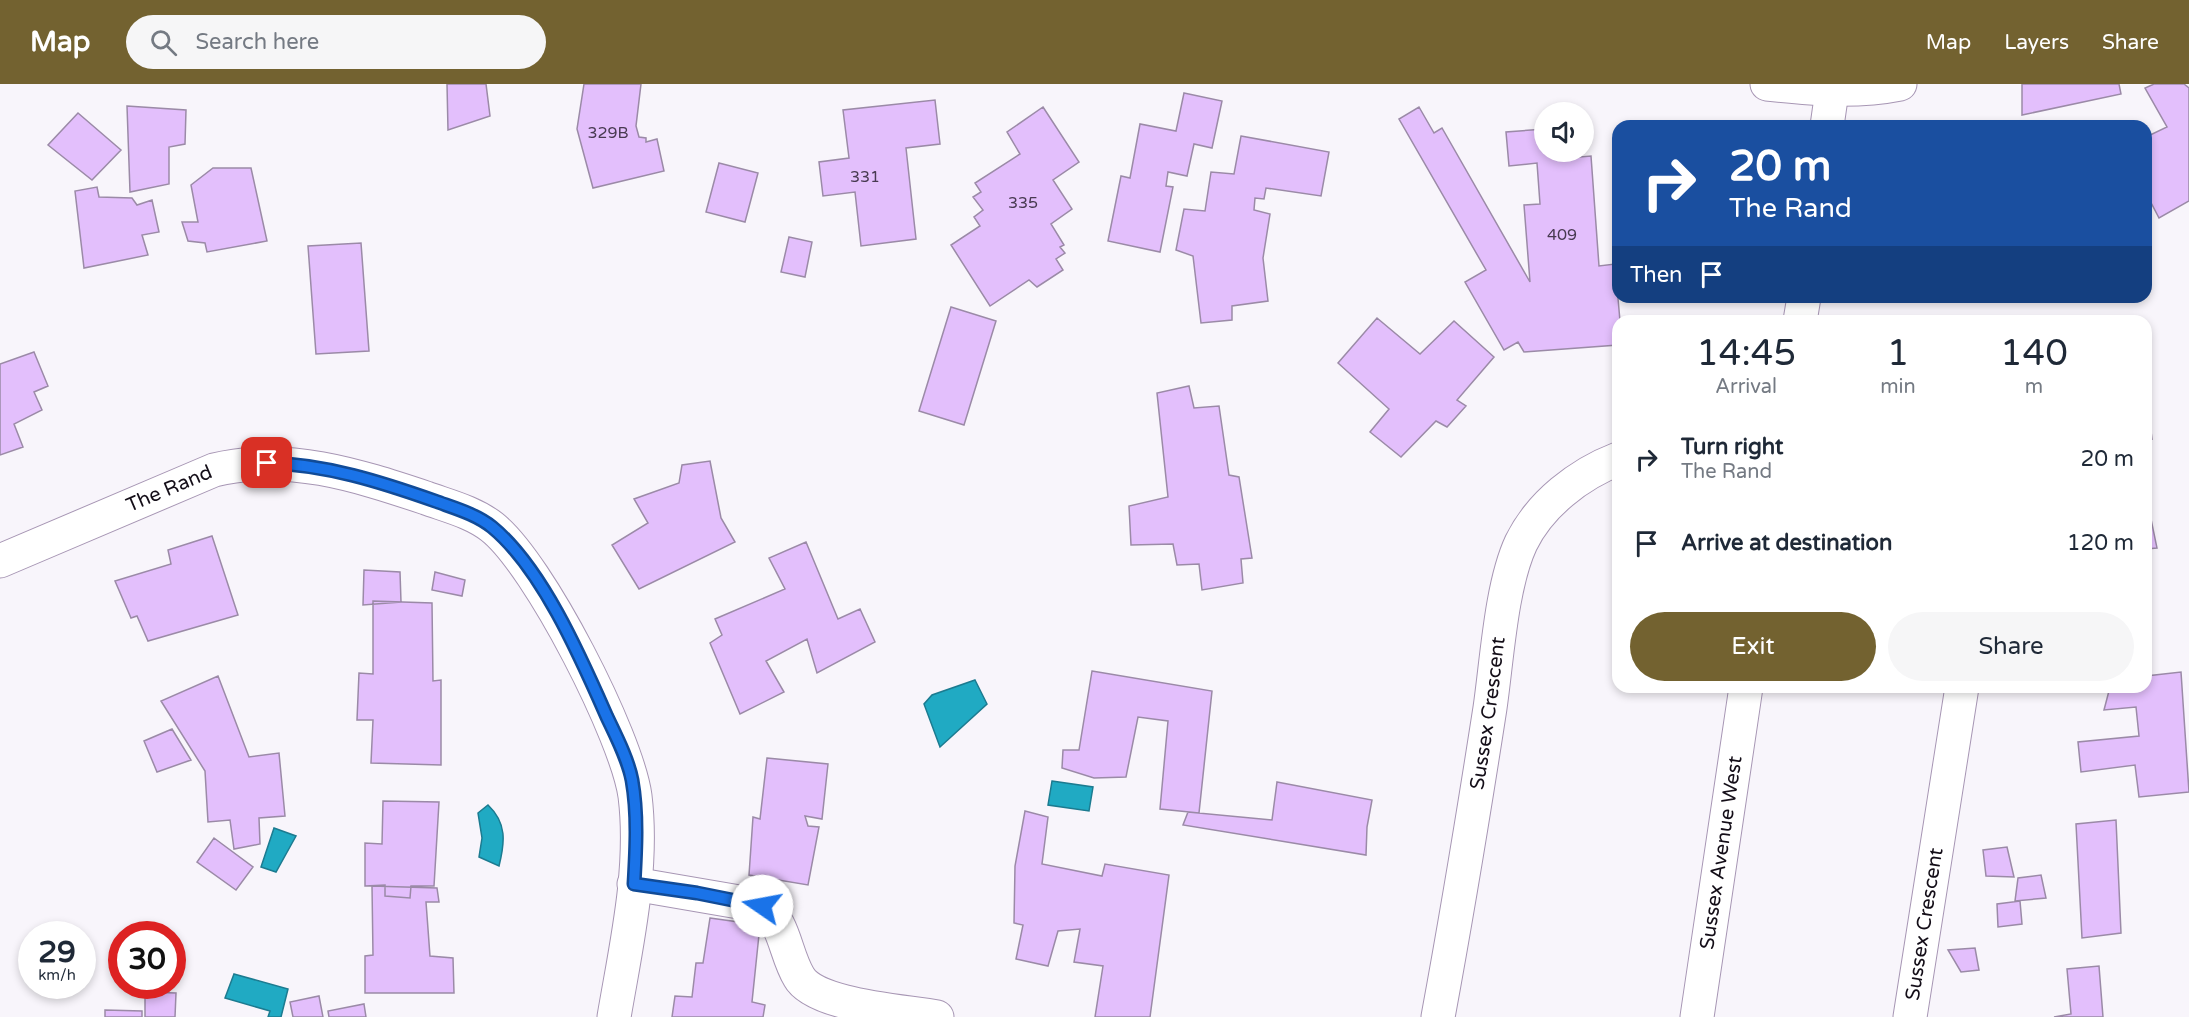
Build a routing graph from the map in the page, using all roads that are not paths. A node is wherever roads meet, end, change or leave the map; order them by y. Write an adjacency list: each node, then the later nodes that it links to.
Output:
1 (1767, 84): 3 (street)
2 (1900, 84): 3 (street)
3 (1832, 91): 4 (street)
4 (1828, 120)
5 (1612, 462): 12 (street, Sussex Crescent)
6 (0, 561): 9 (street, The Rand)
7 (1745, 693): 13 (street, Sussex Avenue West)
8 (1961, 693): 14 (street, Sussex Crescent)
9 (634, 884): 10 (street, The Rand); 11 (street)
10 (615, 1017)
11 (938, 1017)
12 (1438, 1017)
13 (1697, 1017)
14 (1910, 1017)

